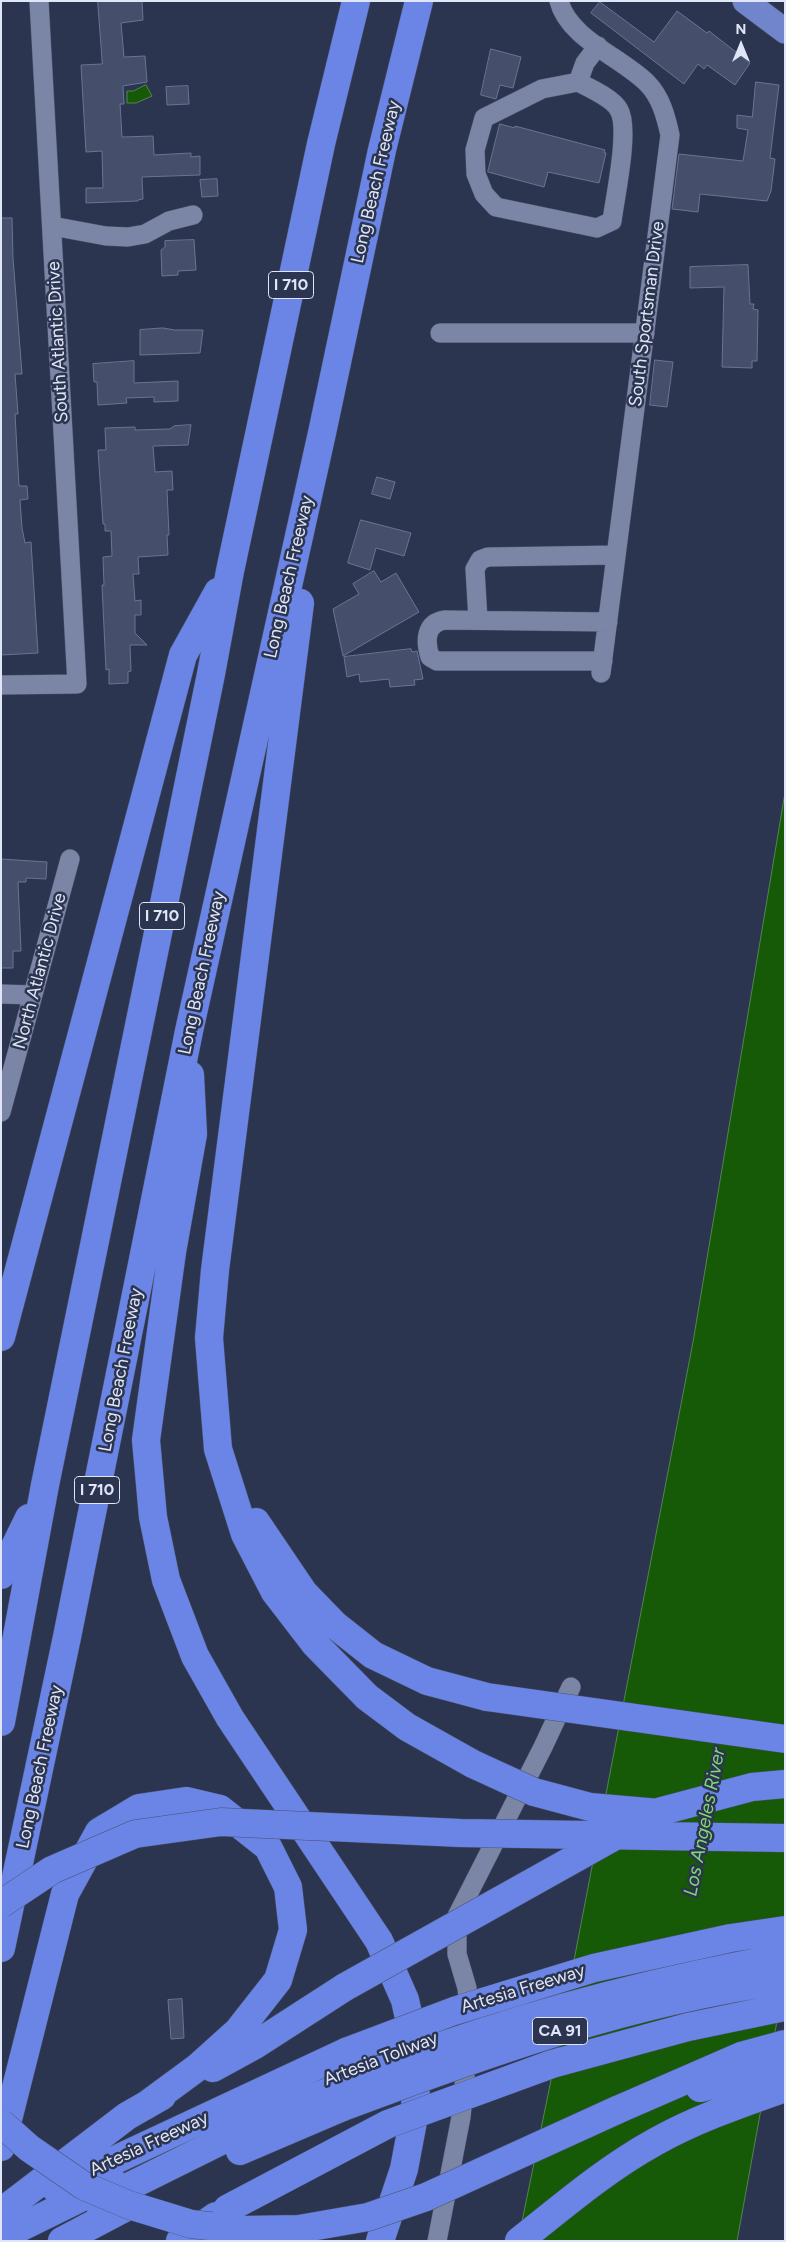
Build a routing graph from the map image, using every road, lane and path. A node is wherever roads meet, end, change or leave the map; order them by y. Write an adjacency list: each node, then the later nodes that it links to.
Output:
1 (39, 1): 10 (street, South Atlantic Drive)
2 (356, 1): 15 (highway, I 710)
3 (419, 1): 13 (highway, Long Beach Freeway / I 710)
4 (559, 1): 7 (street, South Sportsman Drive)
5 (748, 4): 6 (main road)
6 (785, 31)
7 (598, 46): 8 (street); 12 (street, South Sportsman Drive)
8 (578, 82): 8 (street)
9 (194, 215): 10 (street)
10 (52, 226): 18 (street, South Atlantic Drive)
11 (440, 333): 12 (street)
12 (645, 333): 14 (street, South Sportsman Drive)
13 (322, 432): 22 (highway, Long Beach Freeway / I 710); 25 (highway)
14 (616, 555): 16 (street); 17 (street, South Sportsman Drive)
15 (230, 571): 24 (highway); 26 (highway, I 710)
16 (478, 620): 17 (street); 17 (street, South Sportsman Drive)
17 (608, 622)
18 (1, 684)
19 (70, 859): 21 (street, North Atlantic Drive)
20 (1, 994): 21 (street)
21 (33, 994): 23 (street, North Atlantic Drive)
22 (188, 1031): 37 (highway, Long Beach Freeway / I 710); 54 (highway)
23 (1, 1112)
24 (1, 1336)
25 (226, 1477): 30 (highway, bridge); 32 (highway, bridge)
26 (45, 1485): 27 (highway); 29 (highway, I 710)
27 (1, 1575)
28 (570, 1687): 55 (street)
29 (1, 1722)
30 (785, 1740)
31 (785, 1784): 45 (highway, bridge)
32 (785, 1828)
33 (785, 1838): 34 (highway, bridge)
34 (1, 1904)
35 (785, 1930): 43 (highway, Artesia Freeway / CA 91, bridge)
36 (785, 1945): 43 (highway, Artesia Tollway)
37 (1, 1948)
38 (785, 1957): 43 (highway, Artesia Tollway, bridge)
39 (785, 1980): 43 (highway, Artesia Freeway / CA 91, bridge)
40 (785, 2007): 53 (highway, bridge)
41 (785, 2044): 46 (highway)
42 (785, 2068): 46 (highway)
43 (344, 2079): 49 (highway, Artesia Freeway / CA 91); 50 (highway, Artesia Tollway); 51 (highway, Artesia Tollway); 52 (highway, Artesia Freeway / CA 91)
44 (785, 2088): 56 (highway)
45 (145, 2106): 48 (highway); 49 (highway)
46 (617, 2110): 47 (highway, bridge)
47 (1, 2122)
48 (1, 2147)
49 (1, 2212)
50 (1, 2237)
51 (21, 2241)
52 (62, 2241)
53 (180, 2241)
54 (380, 2241)
55 (437, 2241)
56 (519, 2241)

